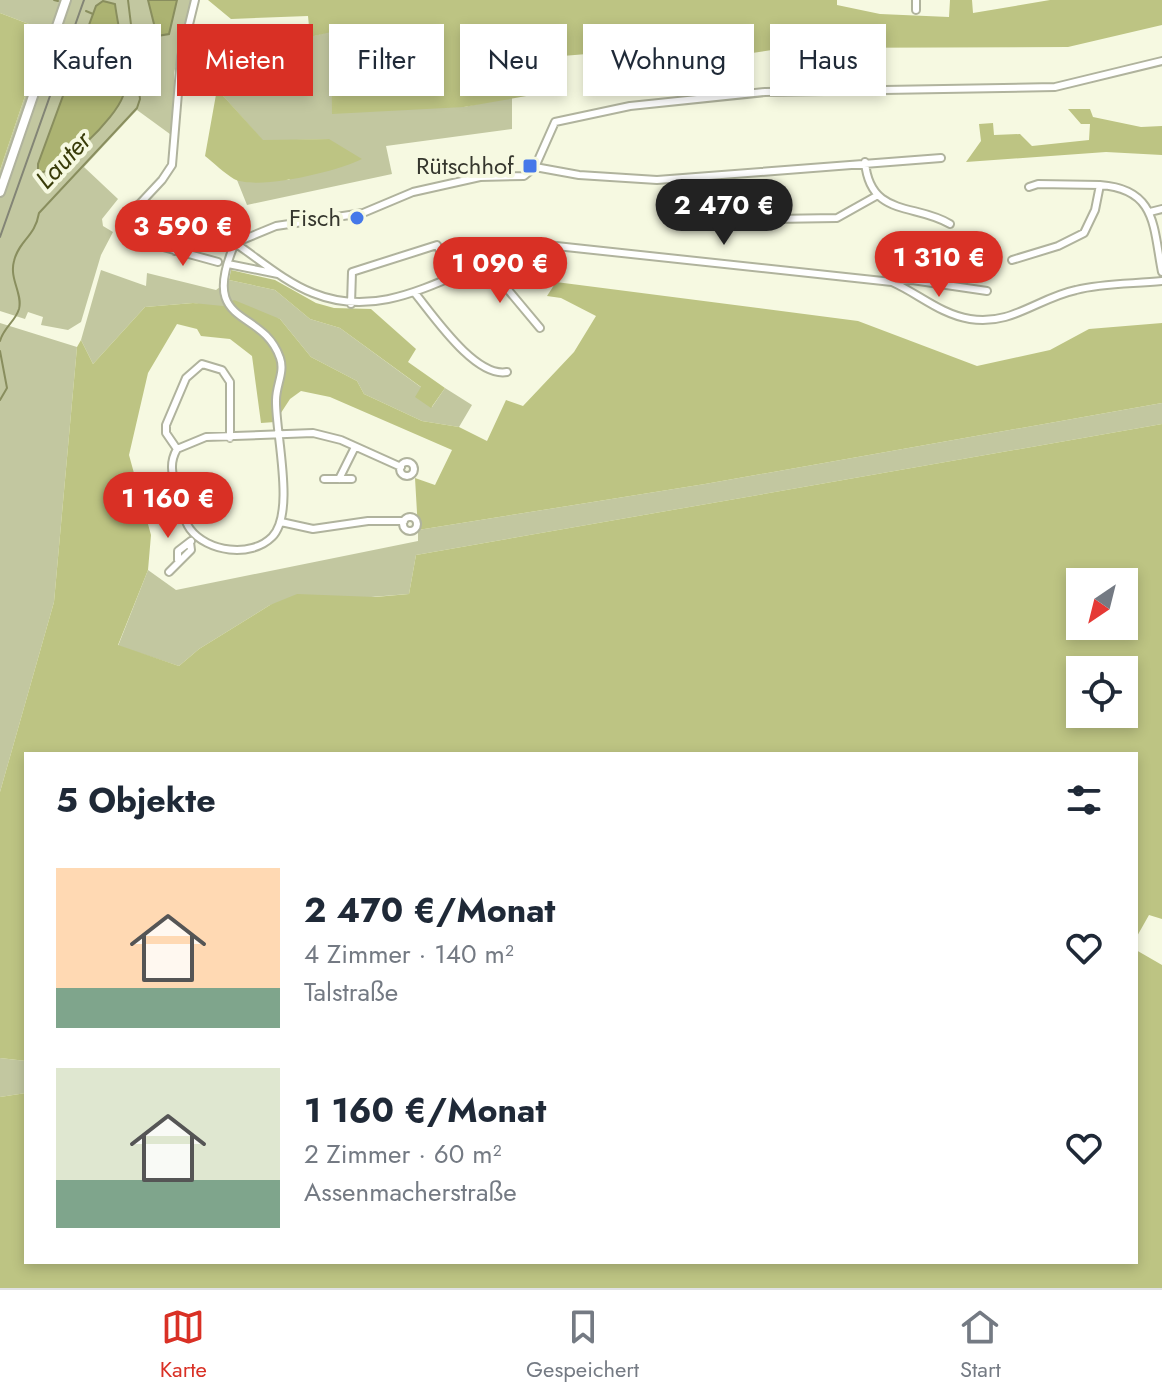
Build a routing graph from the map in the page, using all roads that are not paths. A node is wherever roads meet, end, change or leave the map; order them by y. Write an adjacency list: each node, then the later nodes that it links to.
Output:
1 (66, 0): 11 (street)
2 (195, 0): 16 (street)
3 (916, 0): 4 (street)
4 (916, 10)
5 (1162, 61): 8 (street)
6 (941, 158): 7 (street)
7 (865, 162): 8 (street); 12 (street)
8 (535, 167): 18 (street)
9 (1100, 185): 10 (street); 14 (street); 21 (street)
10 (1029, 187)
11 (0, 192)
12 (878, 195): 15 (street); 17 (street)
13 (1162, 209): 14 (street)
14 (1150, 212): 25 (street)
15 (759, 214)
16 (182, 224): 18 (street); 20 (street)
17 (950, 224)
18 (235, 243): 24 (street); 26 (street)
19 (156, 245): 20 (street)
20 (175, 251): 23 (street)
21 (1012, 260)
22 (484, 261): 27 (street); 29 (street); 33 (street)
23 (218, 262)
24 (228, 264): 26 (street); 35 (street)
25 (1162, 272)
26 (281, 275): 32 (street)
27 (453, 275): 31 (street); 32 (street)
28 (1162, 281): 29 (street)
29 (892, 282): 30 (street)
30 (987, 291)
31 (414, 292): 32 (street); 34 (street)
32 (351, 304)
33 (540, 328)
34 (507, 372)
35 (279, 437): 36 (street); 37 (street); 44 (street)
36 (230, 438): 38 (street); 38 (street)
37 (355, 447): 39 (street); 41 (street)
38 (177, 449): 45 (street)
39 (401, 467)
40 (324, 479): 41 (street)
41 (339, 479): 42 (street)
42 (352, 479)
43 (404, 521): 44 (street)
44 (281, 522): 45 (street)
45 (196, 535): 46 (street)
46 (169, 572)

